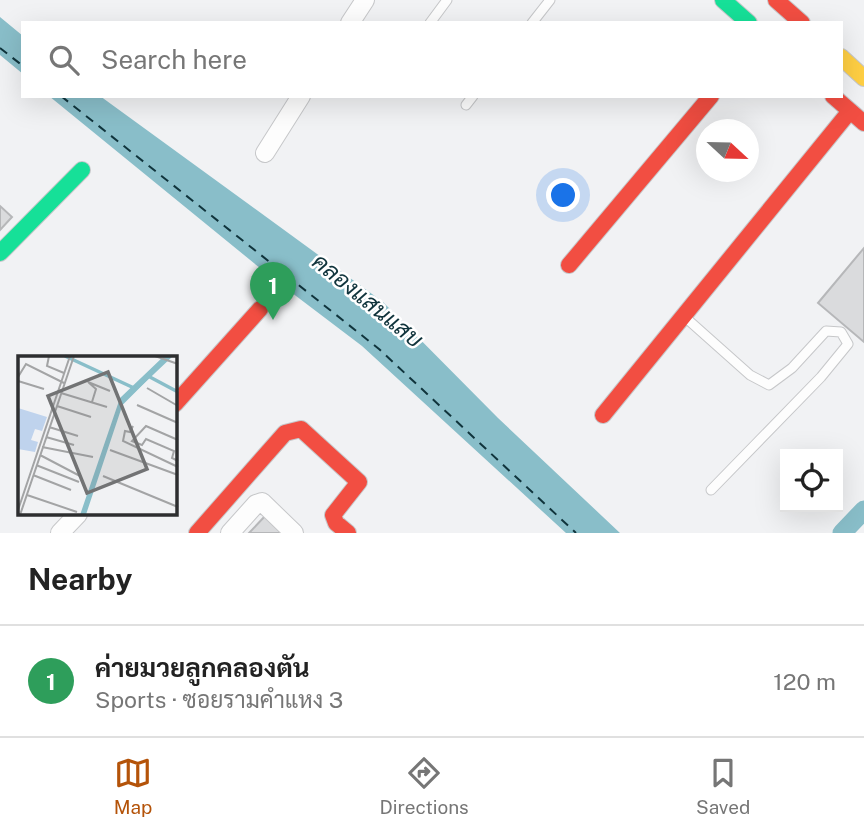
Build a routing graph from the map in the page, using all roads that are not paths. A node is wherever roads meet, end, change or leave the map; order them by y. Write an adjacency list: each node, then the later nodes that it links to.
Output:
1 (365, 0): 6 (street)
2 (447, 0): 7 (lane)
3 (550, 0): 8 (lane)
4 (723, 0): 9 (street)
5 (776, 0): 10 (street)
6 (351, 21)
7 (431, 21)
8 (534, 21)
9 (746, 21)
10 (800, 21)
11 (843, 59): 12 (street)
12 (864, 78)
13 (301, 98): 20 (street)
14 (471, 98): 17 (lane)
15 (710, 98): 23 (street)
16 (835, 98): 18 (street)
17 (466, 105)
18 (850, 111): 19 (street); 25 (street)
19 (864, 124)
20 (265, 153)
21 (82, 170): 22 (street)
22 (0, 253)
23 (569, 265)
24 (260, 309): 26 (street)
25 (685, 317): 27 (street); 28 (lane)
26 (177, 402)
27 (603, 415)
28 (710, 490)
29 (76, 516): 30 (street)
30 (61, 533)
31 (197, 533): 34 (street)
32 (230, 533): 33 (street)
33 (294, 533)
34 (348, 533)

